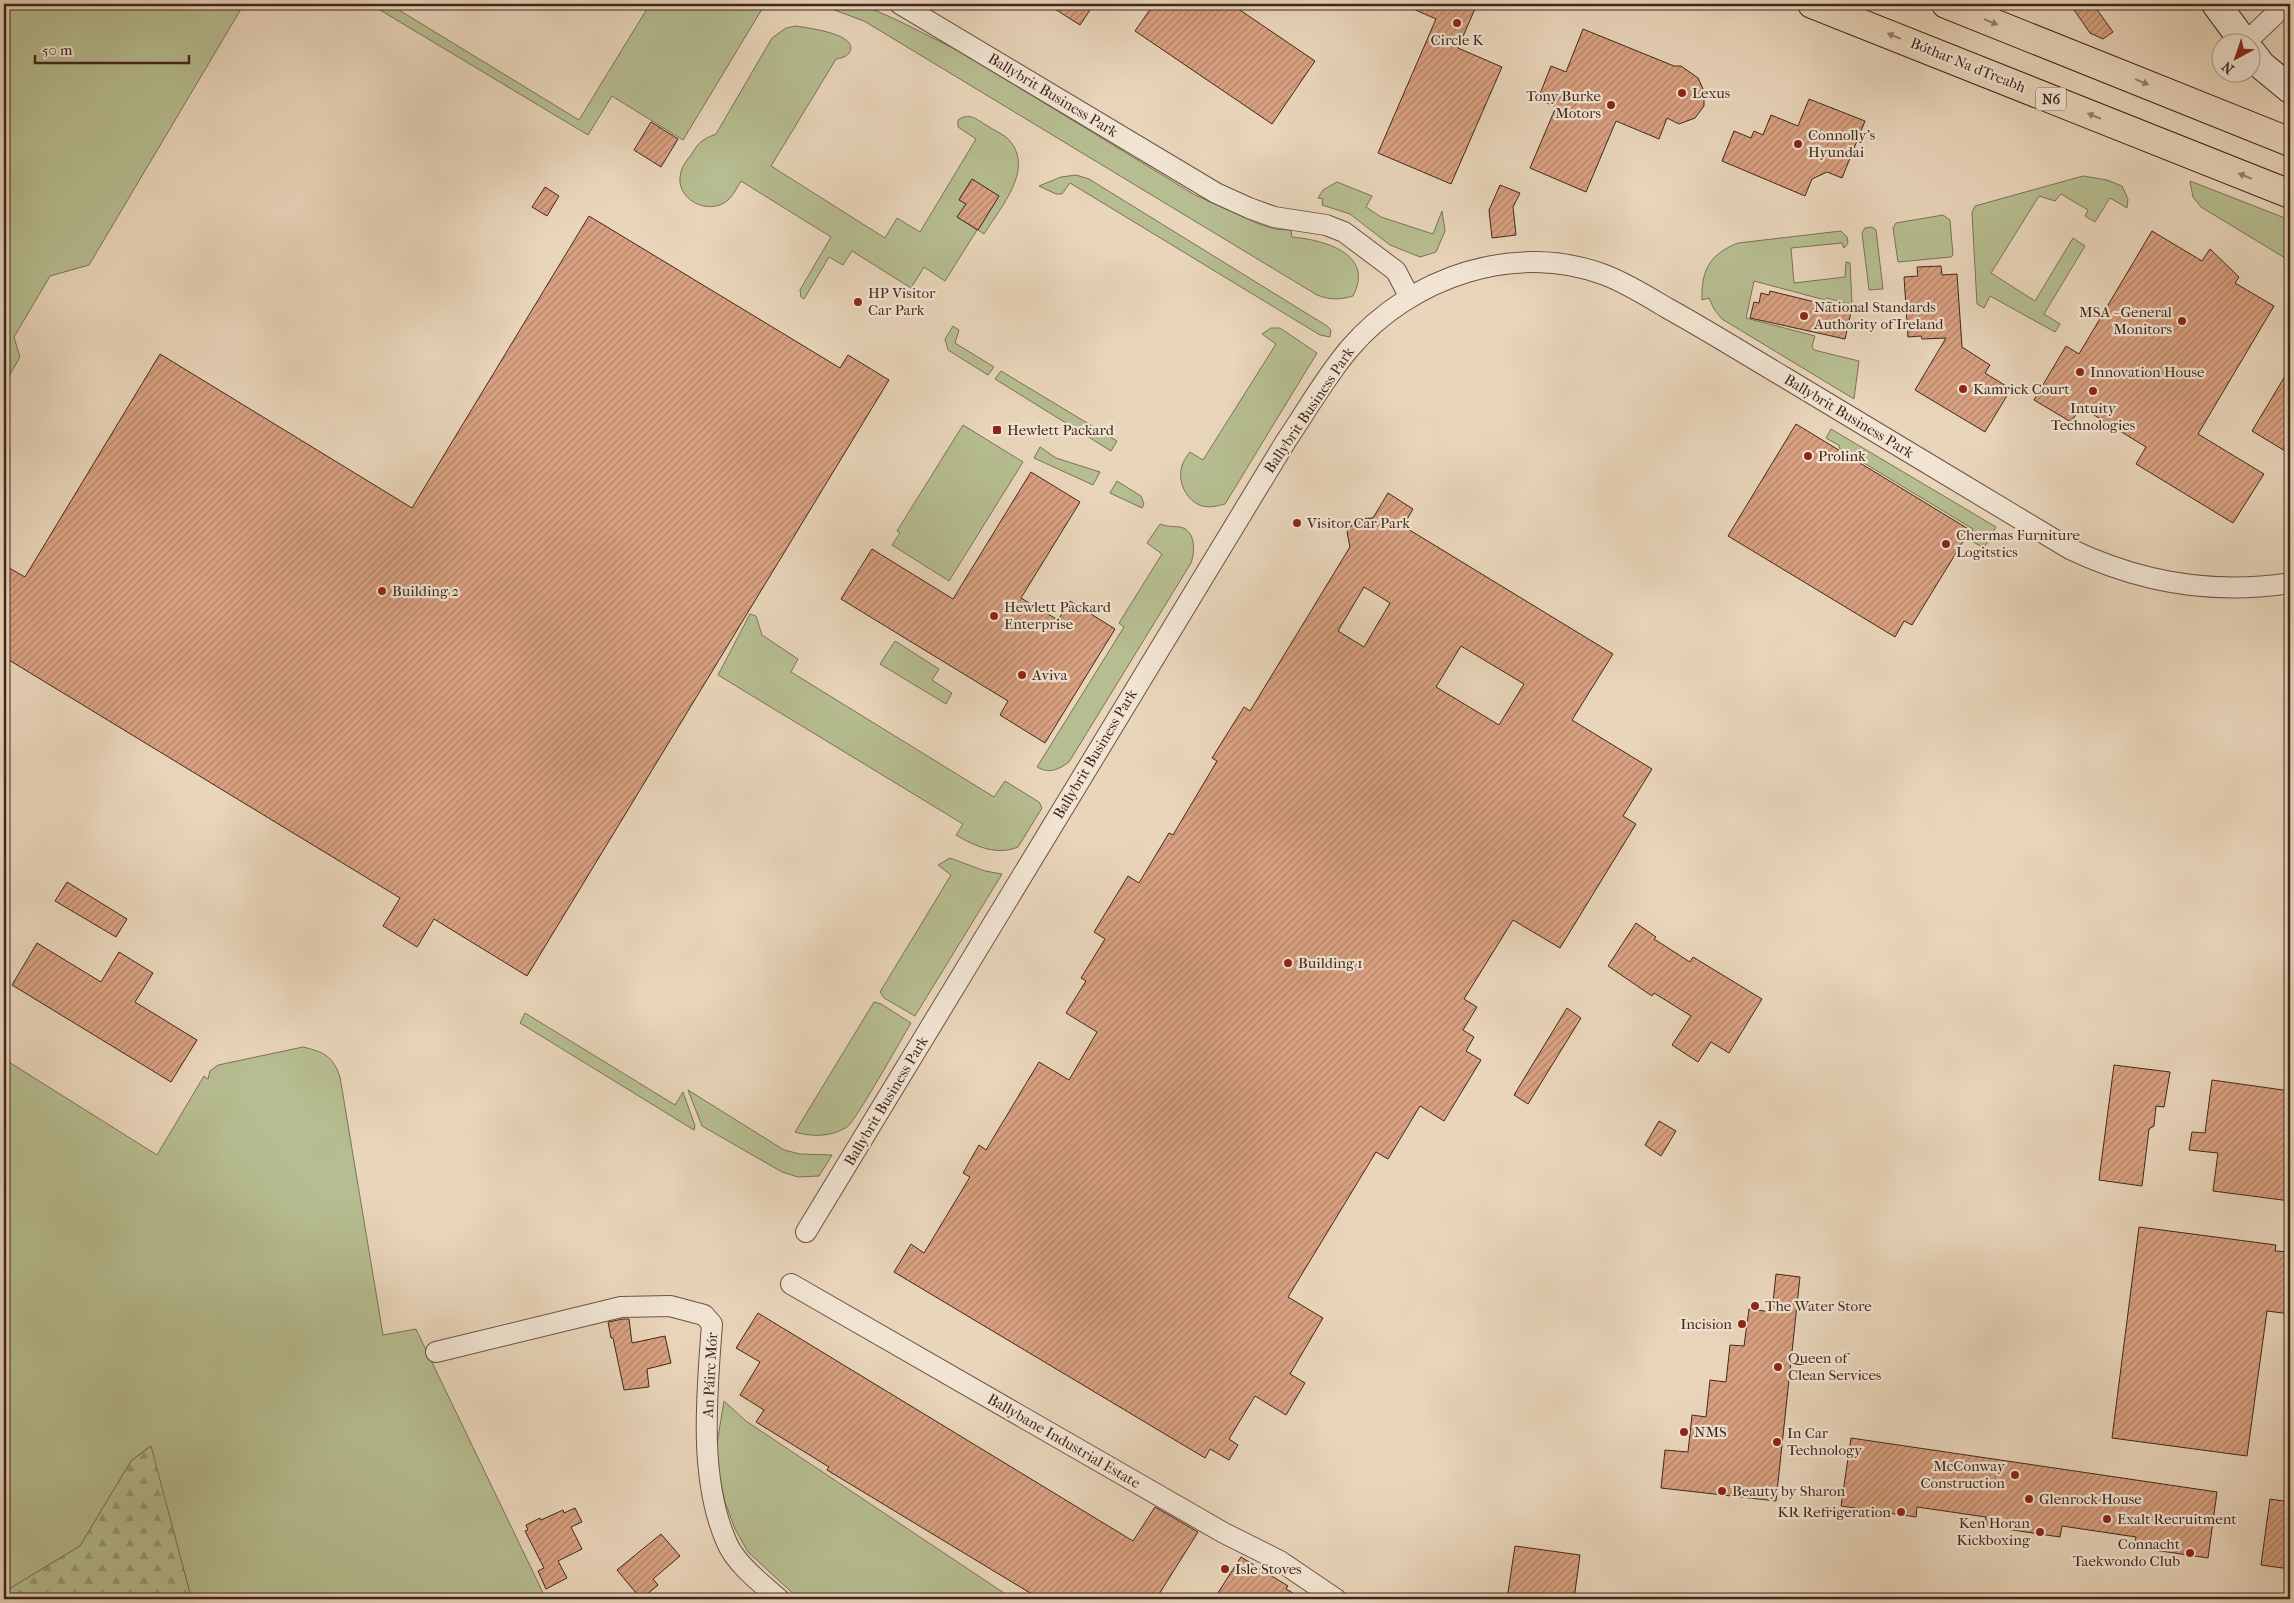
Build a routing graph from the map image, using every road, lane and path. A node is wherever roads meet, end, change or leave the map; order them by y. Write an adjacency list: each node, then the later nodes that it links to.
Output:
1 (900, 4): 12 (street, Ballybrit Business Park)
2 (1812, 4): 11 (highway, Bóthar Na dTreabh / N6, one-way to 2)
3 (1946, 4): 10 (highway, one-way to 10)
4 (2216, 4): 6 (main road)
5 (2286, 4): 7 (street)
6 (2237, 32)
7 (2256, 32)
8 (2262, 66): 9 (main road)
9 (2290, 89)
10 (2290, 142)
11 (2290, 194)
12 (1409, 296): 13 (street, Ballybrit Business Park); 14 (street, Ballybrit Business Park)
13 (2290, 583)
14 (806, 1232)
15 (791, 1284): 18 (street, Ballybane Industrial Estate)
16 (436, 1352): 17 (street, An Páirc Mór)
17 (779, 1599)
18 (1336, 1599)

